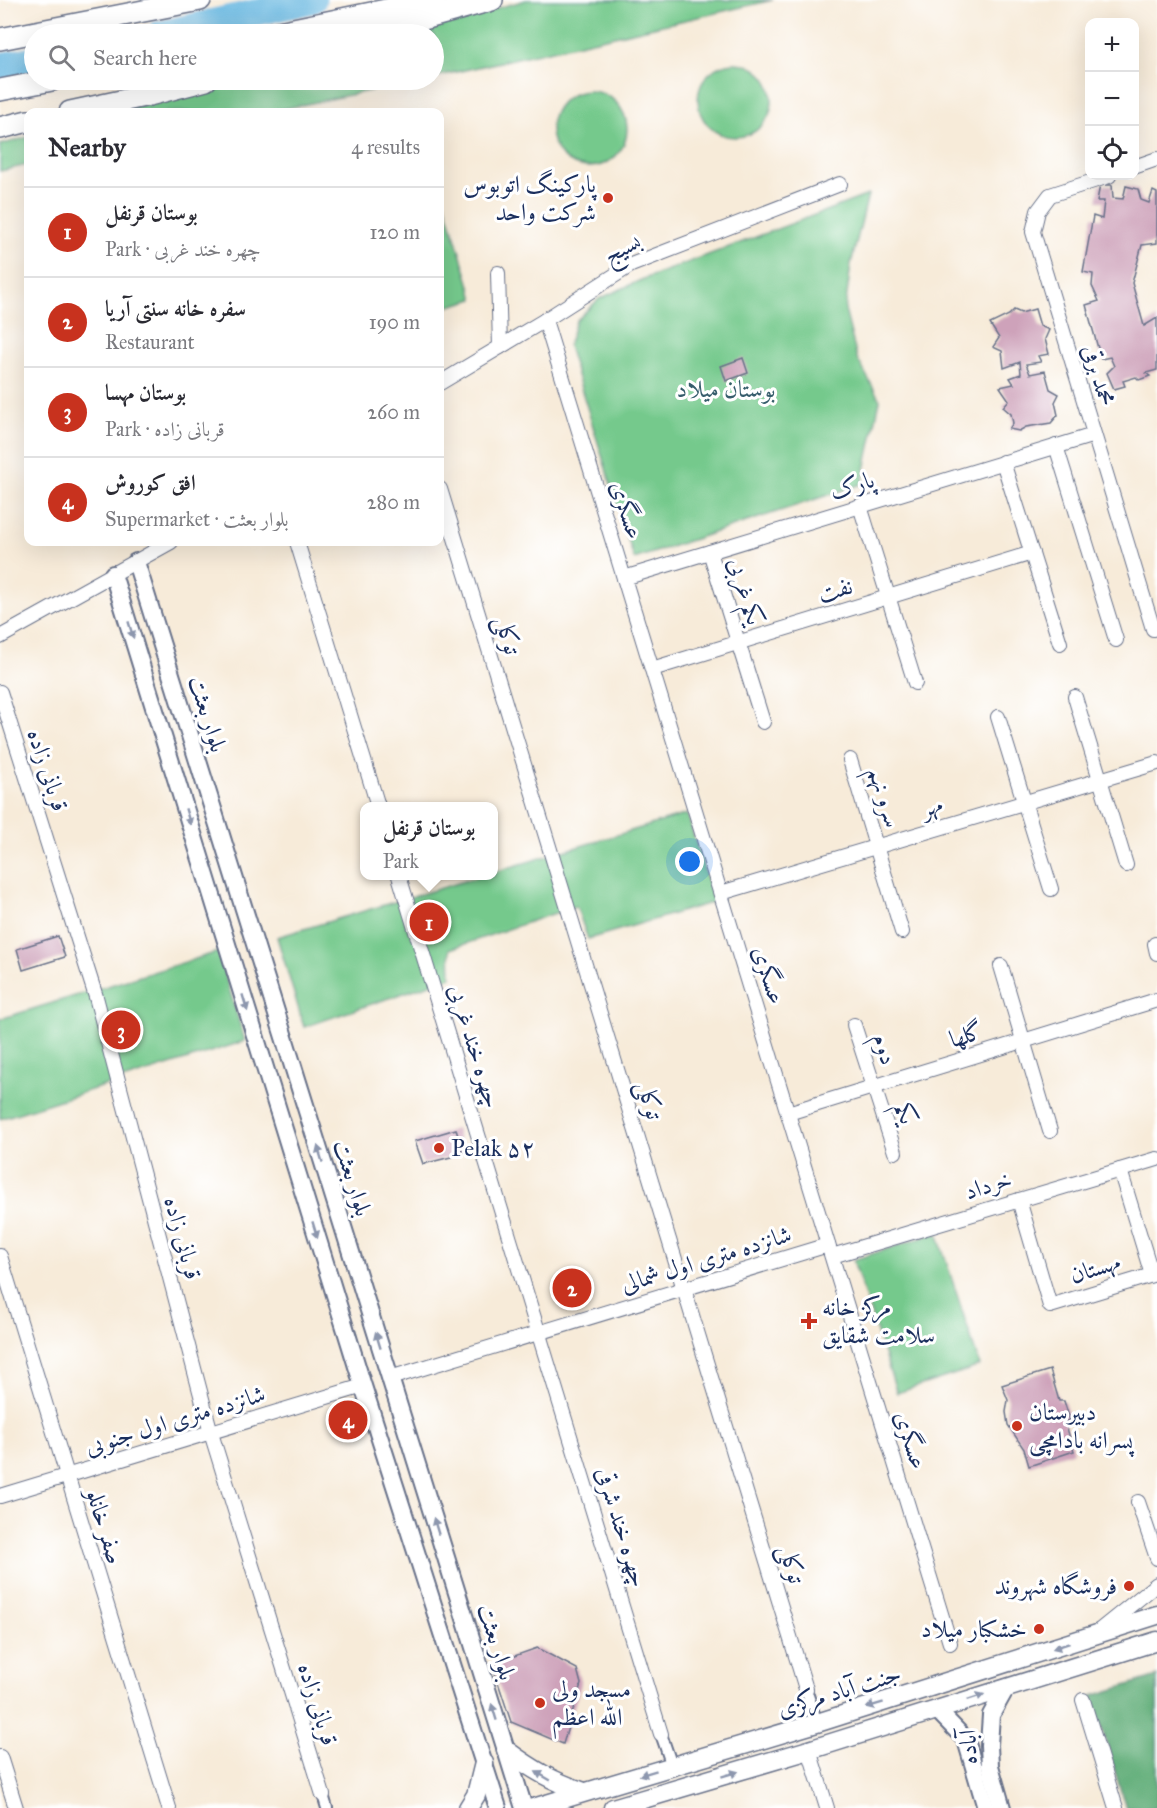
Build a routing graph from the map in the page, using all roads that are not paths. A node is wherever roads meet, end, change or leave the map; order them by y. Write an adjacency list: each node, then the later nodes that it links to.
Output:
1 (200, 0): 4 (highway)
2 (435, 0): 5 (highway)
3 (492, 0): 6 (highway)
4 (77, 24)
5 (318, 24)
6 (406, 24)
7 (24, 34): 8 (highway)
8 (0, 39)
9 (24, 85): 10 (highway)
10 (0, 90)
11 (167, 90): 12 (highway)
12 (88, 108)
13 (24, 122): 14 (highway)
14 (0, 128)
15 (1157, 159): 16 (street)
16 (1139, 165)
17 (1097, 180): 23 (street, محمد برقی)
18 (840, 184): 20 (street, بسیج)
19 (498, 273): 21 (street)
20 (545, 320): 21 (street, بسیج); 34 (street, عسگری)
21 (500, 346): 22 (street, بسیج)
22 (444, 381)
23 (1094, 435): 24 (street, پارک); 36 (street, محمد برقی)
24 (1056, 446): 25 (street, پارک); 38 (street)
25 (1003, 462): 27 (street, پارک); 31 (street)
26 (444, 502): 71 (street, توکلی)
27 (860, 506): 30 (street, پارک); 35 (street)
28 (164, 546): 32 (street)
29 (298, 546): 50 (street)
30 (710, 552): 34 (street, پارک); 39 (street, یکم غربی)
31 (1032, 553): 35 (street, نفت); 40 (street)
32 (136, 562): 33 (street); 73 (street, بلوار بعثت, one-way to 32)
33 (113, 574): 37 (street); 74 (street, بلوار بعثت, one-way to 74)
34 (624, 578): 41 (street, عسگری)
35 (888, 597): 39 (street, نفت); 42 (street)
36 (1155, 628)
37 (0, 637)
38 (1116, 640)
39 (738, 643): 41 (street, نفت); 46 (street, یکم غربی)
40 (1060, 643)
41 (652, 669): 56 (street, عسگری)
42 (915, 683)
43 (0, 692): 75 (street, قربانی زاده)
44 (1075, 697): 49 (street)
45 (998, 717): 51 (street)
46 (762, 722)
47 (850, 760): 52 (street, سرو نهم)
48 (1157, 763): 49 (street, مهر)
49 (1100, 780): 51 (street, مهر); 53 (street)
50 (376, 802)
51 (1024, 802): 52 (street, مهر); 55 (street)
52 (876, 846): 56 (street, مهر); 57 (street, سرو نهم)
53 (1126, 865)
54 (400, 880): 72 (street, چهره خند غربی)
55 (1051, 889)
56 (721, 893): 63 (street, عسگری)
57 (902, 932)
58 (1001, 966): 61 (street)
59 (1157, 1000): 61 (street, گلها)
60 (854, 1025): 62 (street, دوم)
61 (1023, 1041): 62 (street, گلها); 64 (street)
62 (874, 1087): 63 (street, گلها); 65 (street, یکم)
63 (788, 1113): 69 (street, عسگری)
64 (1050, 1131)
65 (895, 1152)
66 (1157, 1158): 67 (street, خرداد)
67 (1120, 1170): 68 (street, خرداد); 68 (street, مهستان)
68 (1019, 1200): 69 (street, خرداد)
69 (830, 1250): 71 (street, شانزده متری اول شمالی); 84 (street, عسگری)
70 (0, 1256): 76 (street, صفر خانلو)
71 (684, 1289): 72 (street, شانزده متری اول شمالی); 86 (street, توکلی)
72 (539, 1333): 73 (street, شانزده متری اول شمالی); 90 (street, چهره خند شرقی)
73 (390, 1378): 74 (street); 92 (street, بلوار بعثت, one-way to 73)
74 (363, 1386): 75 (street, شانزده متری اول جنوبی); 96 (street, بلوار بعثت)
75 (211, 1433): 76 (street, شانزده متری اول جنوبی); 99 (street, قربانی زاده)
76 (67, 1476): 77 (street, شانزده متری اول جنوبی); 102 (street, صفر خانلو)
77 (0, 1497)
78 (1138, 1502): 79 (street)
79 (1157, 1558)
80 (1157, 1584): 82 (street)
81 (1157, 1615): 82 (main road, جنت آباد مرکزی)
82 (1093, 1636): 89 (main road, جنت آباد مرکزی, one-way to 89)
83 (1157, 1641): 85 (main road, جنت آباد مرکزی)
84 (950, 1643)
85 (1006, 1688): 88 (main road, جنت آباد مرکزی, one-way to 85); 91 (street, آباده)
86 (806, 1689): 89 (street, توکلی)
87 (1083, 1700): 110 (street)
88 (937, 1710): 93 (main road, جنت آباد مرکزی); 94 (street, آباده)
89 (817, 1723): 97 (main road, جنت آباد مرکزی)
90 (662, 1734): 97 (street)
91 (989, 1745): 94 (street); 109 (street, آباده)
92 (506, 1750): 98 (main road, one-way to 92); 105 (street, بلوار بعثت)
93 (809, 1750): 100 (main road, جنت آباد مرکزی, one-way to 93); 107 (street)
94 (969, 1752): 108 (street, آباده)
95 (0, 1757): 101 (street)
96 (484, 1763): 103 (main road); 104 (street, بلوار بعثت)
97 (672, 1766): 98 (main road, جنت آباد مرکزی, one-way to 98)
98 (584, 1792): 106 (main road, جنت آباد مرکزی)
99 (325, 1802)
100 (622, 1807)
101 (16, 1808)
102 (169, 1808)
103 (468, 1808)
104 (498, 1808)
105 (524, 1808)
106 (533, 1808)
107 (827, 1808)
108 (986, 1808)
109 (1002, 1808)
110 (1116, 1808)

